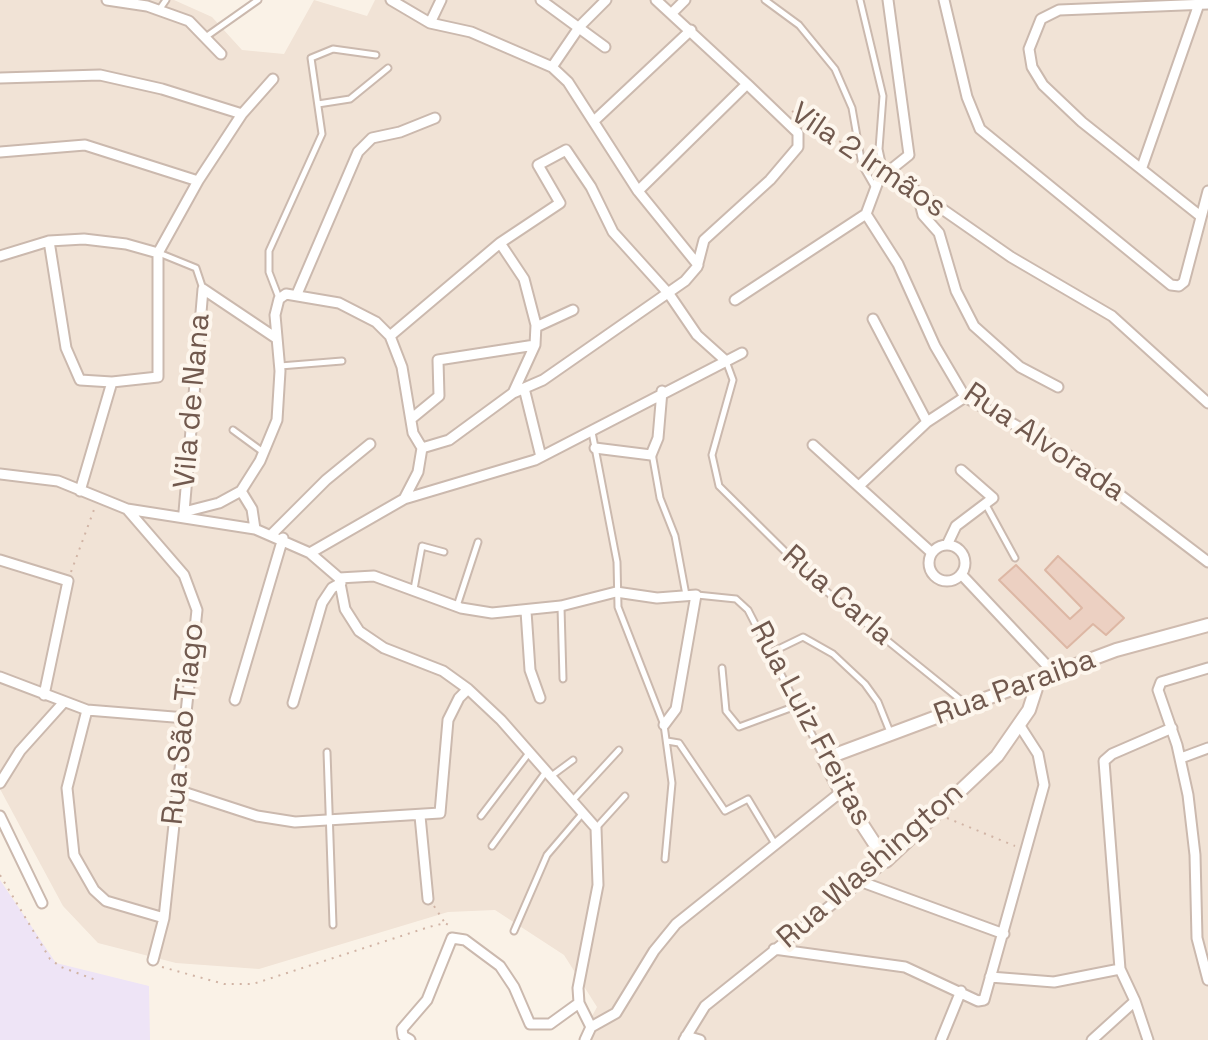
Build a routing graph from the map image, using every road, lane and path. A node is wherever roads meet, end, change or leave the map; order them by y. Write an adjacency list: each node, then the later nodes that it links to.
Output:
1 (107, 0): 2 (street)
2 (116, 0): 15 (street)
3 (166, 0): 17 (lane)
4 (258, 0): 22 (lane)
5 (391, 0): 19 (street)
6 (441, 0): 19 (street)
7 (541, 0): 20 (street)
8 (606, 0): 20 (street)
9 (656, 0): 18 (street)
10 (685, 0): 18 (street)
11 (765, 0): 37 (lane)
12 (860, 0): 39 (lane)
13 (888, 0): 39 (street)
14 (944, 0): 46 (street)
15 (142, 2): 17 (street)
16 (1203, 4): 38 (street); 38 (street)
17 (159, 10): 22 (street)
18 (672, 13): 21 (street)
19 (430, 23): 26 (street)
20 (580, 26): 23 (street); 26 (street)
21 (691, 30): 30 (street); 35 (street)
22 (207, 36): 24 (street)
23 (605, 47)
24 (221, 54)
25 (376, 55): 31 (lane)
26 (552, 67): 35 (street)
27 (388, 68): 31 (lane)
28 (0, 78): 33 (street)
29 (273, 79): 33 (street)
30 (745, 82): 42 (street); 51 (street)
31 (318, 104): 55 (lane)
32 (783, 105): 37 (path, Vila 2 Irmãos)
33 (242, 114): 40 (street)
34 (435, 118): 53 (street)
35 (594, 121): 42 (street)
36 (0, 152): 40 (street)
37 (860, 154): 41 (lane)
38 (1142, 167): 46 (street)
39 (886, 170): 41 (street); 44 (street, Vila 2 Irmãos)
40 (198, 181): 49 (street)
41 (874, 186): 45 (street)
42 (638, 191): 51 (street)
43 (1208, 191): 46 (street)
44 (918, 195): 68 (street); 73 (street, Vila 2 Irmãos)
45 (866, 214): 56 (street); 72 (street, Rua Alvorada)
46 (1199, 215)
47 (49, 241): 49 (street); 50 (street); 67 (street)
48 (500, 243): 54 (street); 59 (street); 60 (street)
49 (158, 253): 52 (lane); 67 (street)
50 (0, 256)
51 (698, 265): 54 (street)
52 (203, 289): 61 (street); 94 (street, Vila de Nana)
53 (297, 294): 55 (street); 60 (street)
54 (669, 294): 65 (street); 69 (street)
55 (279, 299): 61 (street)
56 (735, 300)
57 (573, 310): 59 (street)
58 (873, 319): 75 (street)
59 (536, 327): 62 (street)
60 (390, 336): 74 (street)
61 (276, 338): 66 (street)
62 (535, 345): 71 (street); 74 (street)
63 (742, 353): 65 (street)
64 (342, 361): 66 (lane)
65 (726, 361): 70 (street); 130 (lane, Rua Carla)
66 (279, 366): 82 (street)
67 (112, 382): 88 (street)
68 (1058, 387)
69 (524, 388): 71 (street); 84 (street)
70 (662, 391): 77 (street); 83 (street)
71 (513, 393): 80 (street)
72 (965, 397): 75 (street); 105 (street, Rua Alvorada)
73 (1208, 402)
74 (411, 419): 80 (street)
75 (927, 422): 87 (street)
76 (233, 430): 82 (lane)
77 (592, 432): 81 (lane); 84 (street)
78 (370, 444): 96 (street)
79 (813, 445): 87 (street)
80 (422, 448): 91 (street)
81 (595, 448): 83 (street); 110 (lane)
82 (264, 453): 89 (street)
83 (652, 453): 111 (lane)
84 (541, 457): 91 (street)
85 (961, 470): 92 (street)
86 (0, 474): 88 (street)
87 (859, 486): 102 (street)
88 (80, 491): 90 (street)
89 (241, 491): 94 (street); 95 (street)
90 (99, 498): 93 (street); 107 (path)
91 (404, 499): 101 (street)
92 (990, 501): 99 (street); 103 (lane)
93 (127, 509): 94 (street); 132 (street, Rua São Tiago)
94 (184, 514): 95 (street)
95 (255, 529): 96 (street)
96 (271, 535): 97 (street)
97 (283, 538): 101 (street); 126 (street)
98 (478, 542): 113 (lane)
99 (947, 545): 102 (street); 106 (street)
100 (444, 552): 109 (lane)
101 (310, 553): 108 (street)
102 (932, 553): 106 (street)
103 (1015, 558)
104 (0, 560): 107 (street)
105 (1208, 562)
106 (961, 574): 119 (street)
107 (68, 581): 124 (street)
108 (340, 581): 109 (street); 123 (street); 128 (street)
109 (413, 590): 113 (street)
110 (616, 592): 111 (street); 112 (street); 133 (lane)
111 (691, 595): 116 (lane, Rua Luiz Freitas); 133 (street)
112 (561, 606): 114 (street); 121 (lane)
113 (457, 607): 114 (street)
114 (526, 611): 125 (street)
115 (1208, 625): 119 (street, Rua Paraiba)
116 (770, 653): 129 (lane, Rua Luiz Freitas); 136 (lane)
117 (722, 668): 129 (lane)
118 (1208, 668): 135 (street)
119 (1054, 673): 122 (street, Rua Paraiba)
120 (0, 677): 124 (street)
121 (563, 679)
122 (1039, 679): 130 (street, Rua Paraiba); 134 (street, Rua Washington)
123 (468, 689): 141 (street); 154 (street)
124 (44, 695): 127 (street)
125 (540, 698)
126 (235, 700)
127 (64, 702): 131 (street); 146 (street)
128 (293, 703)
129 (796, 706): 143 (lane, Rua Luiz Freitas)
130 (968, 706): 136 (street, Rua Paraiba)
131 (87, 710): 132 (street); 167 (street)
132 (186, 718): 147 (street, Rua São Tiago)
133 (664, 725): 137 (lane)
134 (1020, 726): 152 (street, Rua Washington); 160 (street)
135 (1172, 728): 142 (street); 173 (street)
136 (890, 733): 143 (street, Rua Paraiba)
137 (667, 741): 158 (lane); 161 (lane)
138 (1208, 748): 142 (street)
139 (619, 750): 150 (lane)
140 (327, 752): 156 (lane)
141 (529, 752): 145 (street); 155 (lane)
142 (1181, 758): 175 (street)
143 (824, 759): 148 (street, Rua Luiz Freitas)
144 (573, 760): 145 (lane)
145 (547, 775): 150 (street); 159 (lane)
146 (0, 783)
147 (177, 790): 156 (street); 167 (street, Rua São Tiago)
148 (841, 792): 158 (street); 162 (street, Rua Luiz Freitas)
149 (625, 796): 157 (lane)
150 (571, 802): 151 (street)
151 (582, 814): 157 (street); 169 (lane)
152 (937, 814): 160 (path); 162 (street, Rua Washington)
153 (0, 816): 166 (street)
154 (420, 816): 156 (street); 165 (street)
155 (481, 816)
156 (328, 821): 168 (lane)
157 (596, 828): 179 (street)
158 (776, 844): 180 (street)
159 (492, 846)
160 (1028, 851): 170 (street)
161 (665, 859)
162 (886, 861): 164 (street, Rua Washington)
163 (0, 875): 174 (path)
164 (862, 882): 170 (street); 171 (street, Rua Washington)
165 (428, 899): 172 (path)
166 (42, 903)
167 (164, 918): 172 (street, Rua São Tiago)
168 (333, 925)
169 (514, 931)
170 (1004, 934): 176 (street)
171 (774, 949): 177 (street); 181 (street, Rua Washington)
172 (153, 960)
173 (1120, 969): 176 (street); 178 (street)
174 (96, 980)
175 (1208, 980)
176 (989, 982): 177 (street)
177 (961, 991): 185 (street)
178 (1135, 1001): 186 (street); 187 (street)
179 (579, 1003): 180 (street); 182 (street)
180 (591, 1027): 183 (street)
181 (685, 1038): 184 (street)
182 (410, 1040)
183 (585, 1040)
184 (700, 1040)
185 (941, 1040)
186 (1092, 1040)
187 (1148, 1040)

